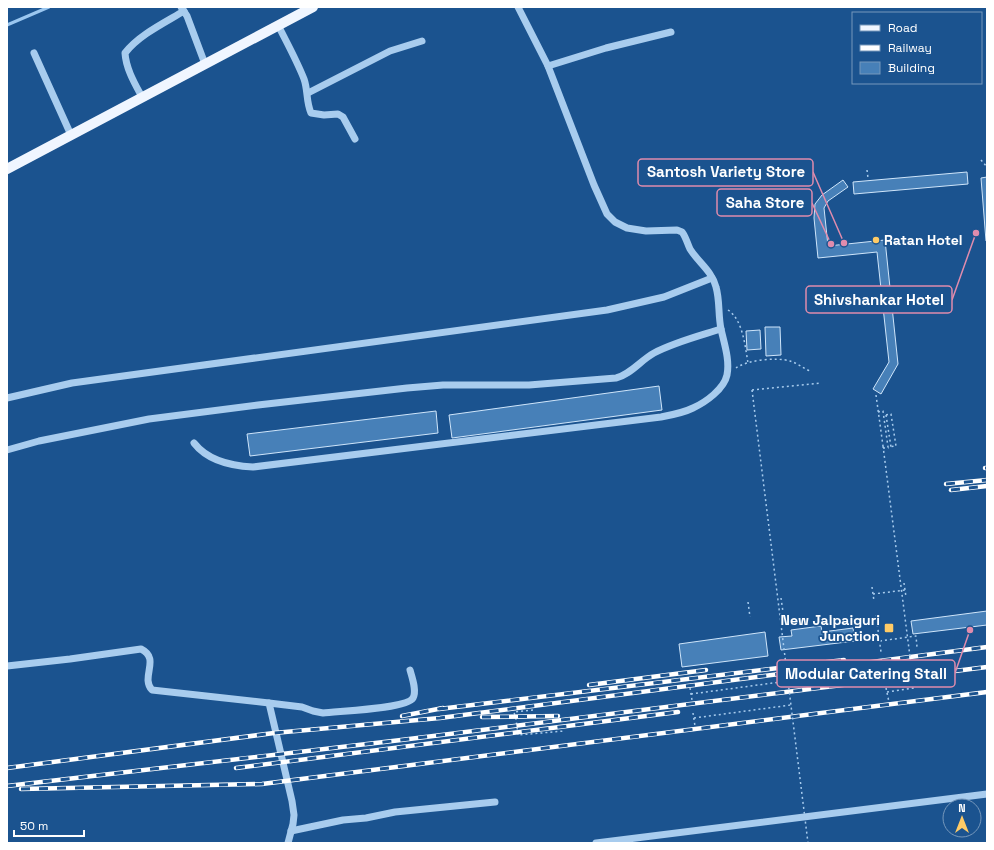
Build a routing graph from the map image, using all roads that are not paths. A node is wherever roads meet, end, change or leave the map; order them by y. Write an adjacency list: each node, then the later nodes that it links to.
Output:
1 (313, 7): 4 (main road)
2 (518, 7): 9 (street)
3 (182, 9): 8 (street); 11 (street)
4 (278, 25): 8 (main road); 10 (street)
5 (671, 32): 9 (street)
6 (422, 41): 10 (street)
7 (34, 53): 12 (street)
8 (206, 64): 11 (main road)
9 (548, 66): 15 (street)
10 (308, 93): 13 (street)
11 (142, 98): 12 (main road)
12 (71, 135): 14 (main road)
13 (355, 139)
14 (7, 169)
15 (712, 278): 16 (street); 17 (street)
16 (721, 329): 18 (street); 19 (street)
17 (7, 398)
18 (194, 443)
19 (7, 450)
20 (7, 666): 22 (street)
21 (410, 670): 22 (street)
22 (269, 704): 25 (street)
23 (987, 794): 27 (street)
24 (495, 802): 25 (street)
25 (291, 831): 26 (street)
26 (288, 843)
27 (596, 843)

